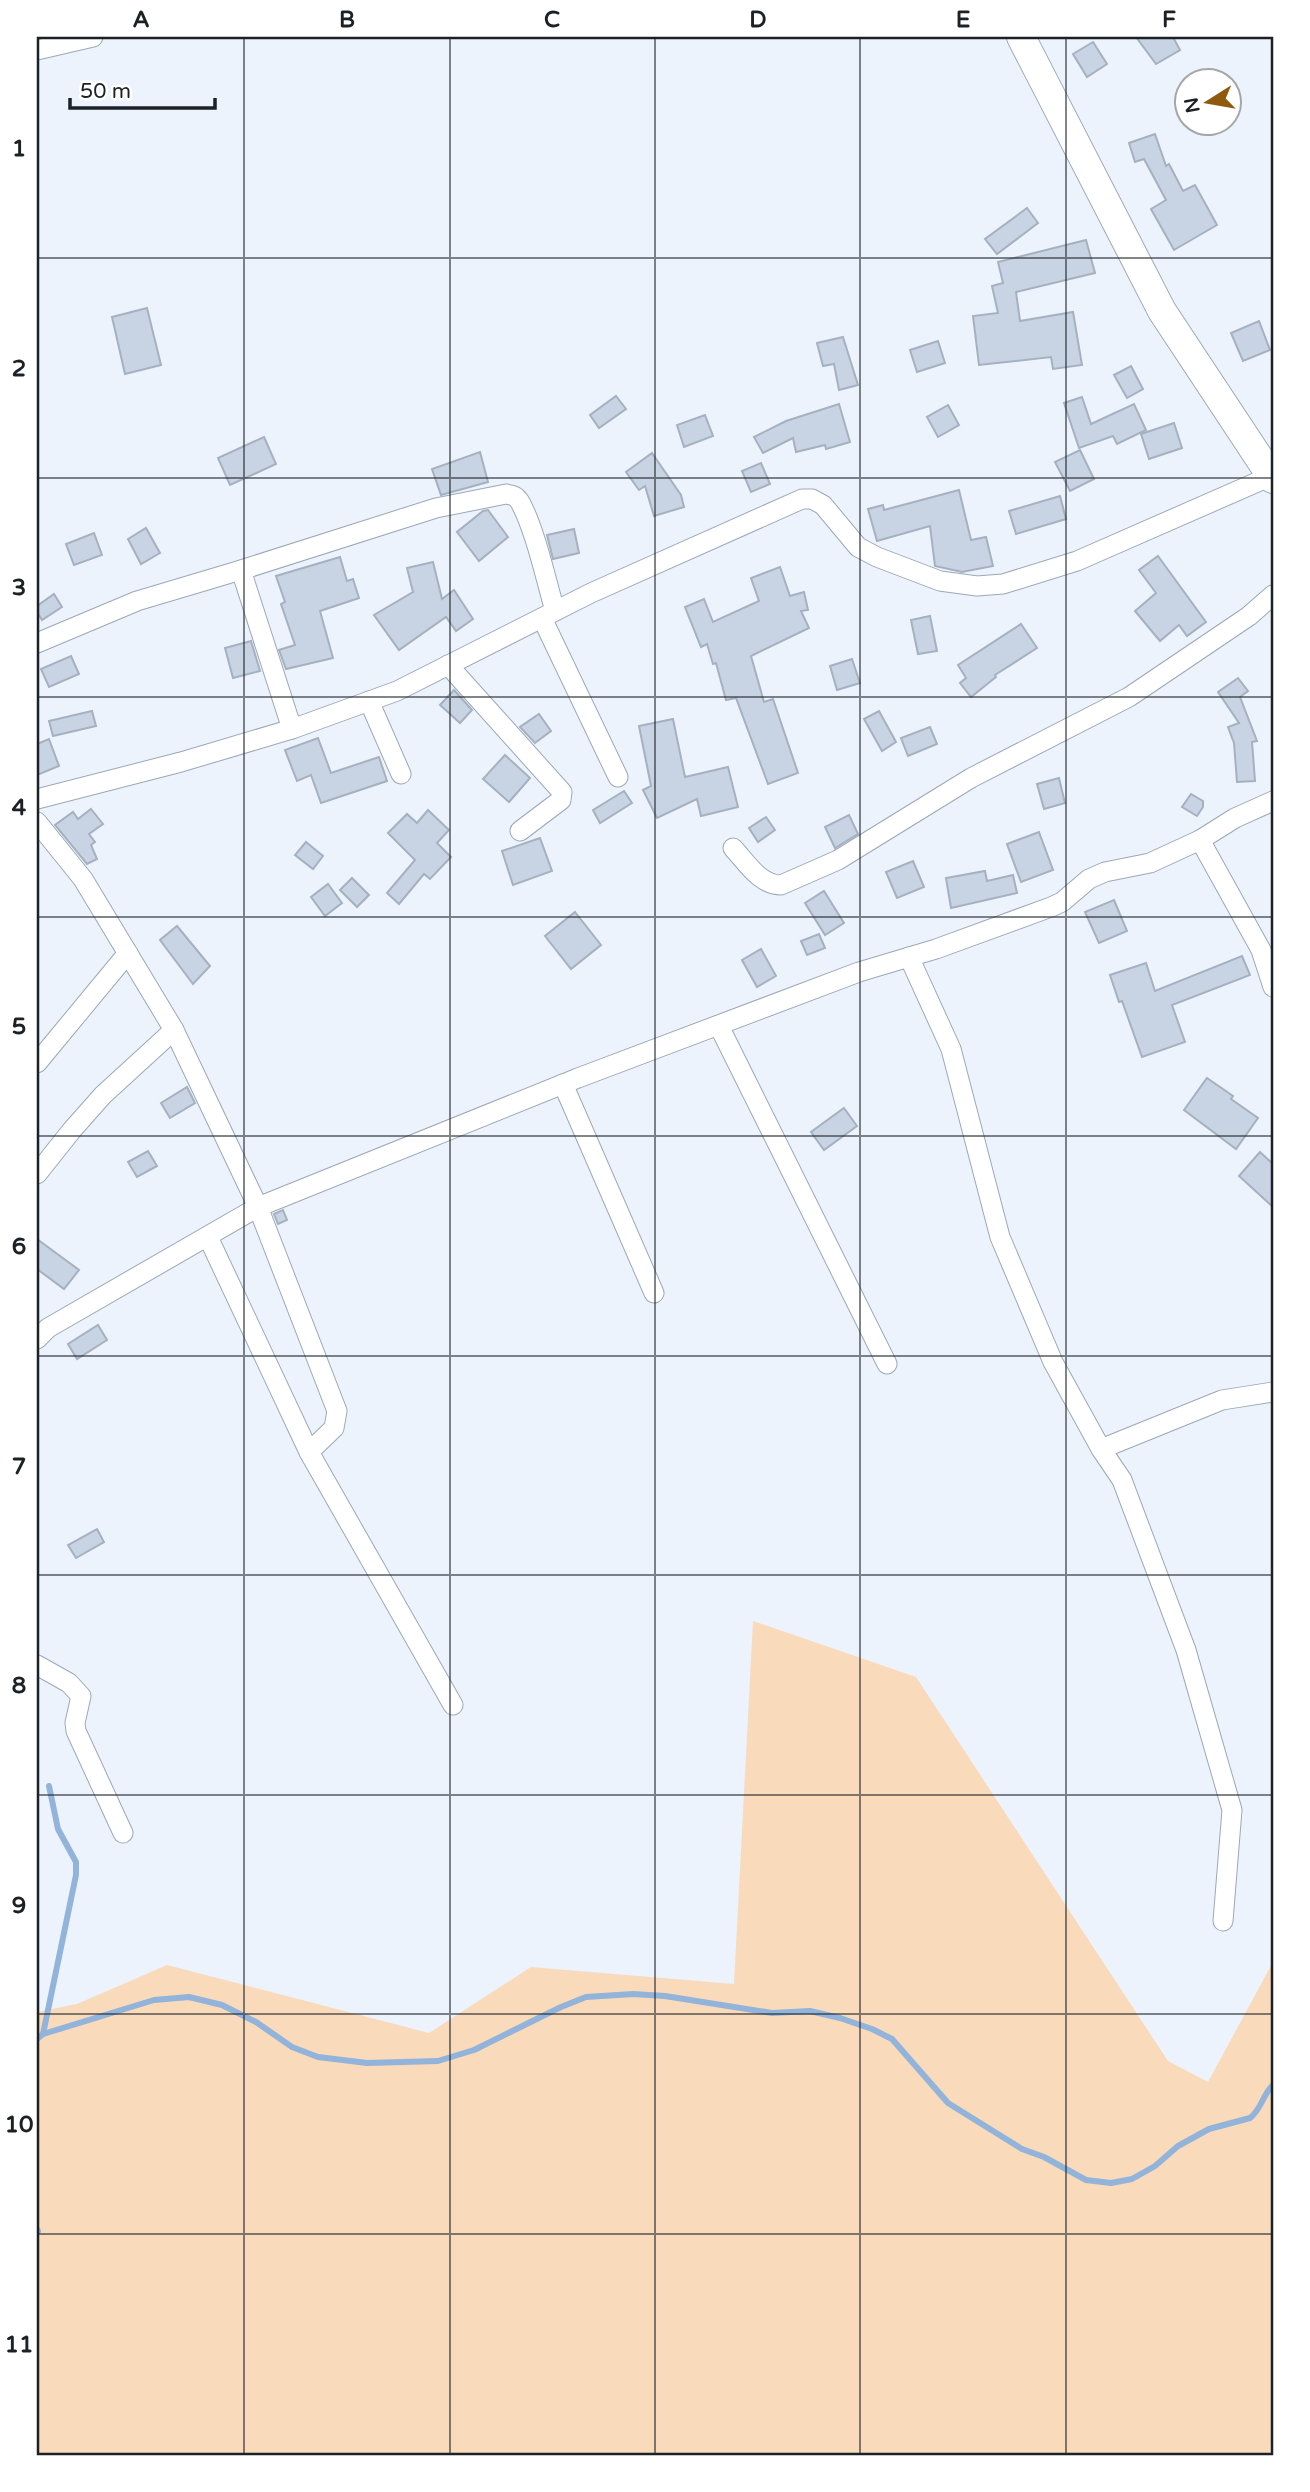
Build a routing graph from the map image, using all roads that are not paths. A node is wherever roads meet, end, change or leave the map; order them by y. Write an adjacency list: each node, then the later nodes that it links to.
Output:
1 (93, 37): 3 (street)
2 (1021, 37): 4 (main road)
3 (37, 50)
4 (1272, 478): 7 (street)
5 (241, 570): 7 (street); 8 (street); 11 (street)
6 (1273, 595): 19 (street)
7 (548, 615): 9 (street); 13 (street)
8 (37, 643)
9 (448, 665): 10 (street); 17 (street)
10 (369, 701): 11 (street); 12 (street)
11 (292, 729): 14 (street)
12 (401, 774)
13 (618, 777)
14 (37, 799)
15 (1273, 801): 18 (street)
16 (37, 822): 20 (street)
17 (520, 831)
18 (1200, 839): 21 (street); 22 (street)
19 (733, 848)
20 (128, 953): 24 (street); 25 (street)
21 (909, 957): 23 (street); 34 (street)
22 (1273, 987)
23 (719, 1026): 26 (street); 32 (street)
24 (174, 1030): 27 (street); 28 (street)
25 (37, 1063)
26 (563, 1084): 28 (street); 30 (street)
27 (37, 1174)
28 (258, 1207): 29 (street); 35 (street)
29 (208, 1237): 31 (street); 35 (street)
30 (654, 1293)
31 (37, 1339)
32 (887, 1364)
33 (1273, 1392): 34 (street)
34 (1101, 1448): 39 (street)
35 (309, 1452): 37 (street)
36 (37, 1665): 38 (street)
37 (453, 1705)
38 (123, 1833)
39 (1223, 1921)

